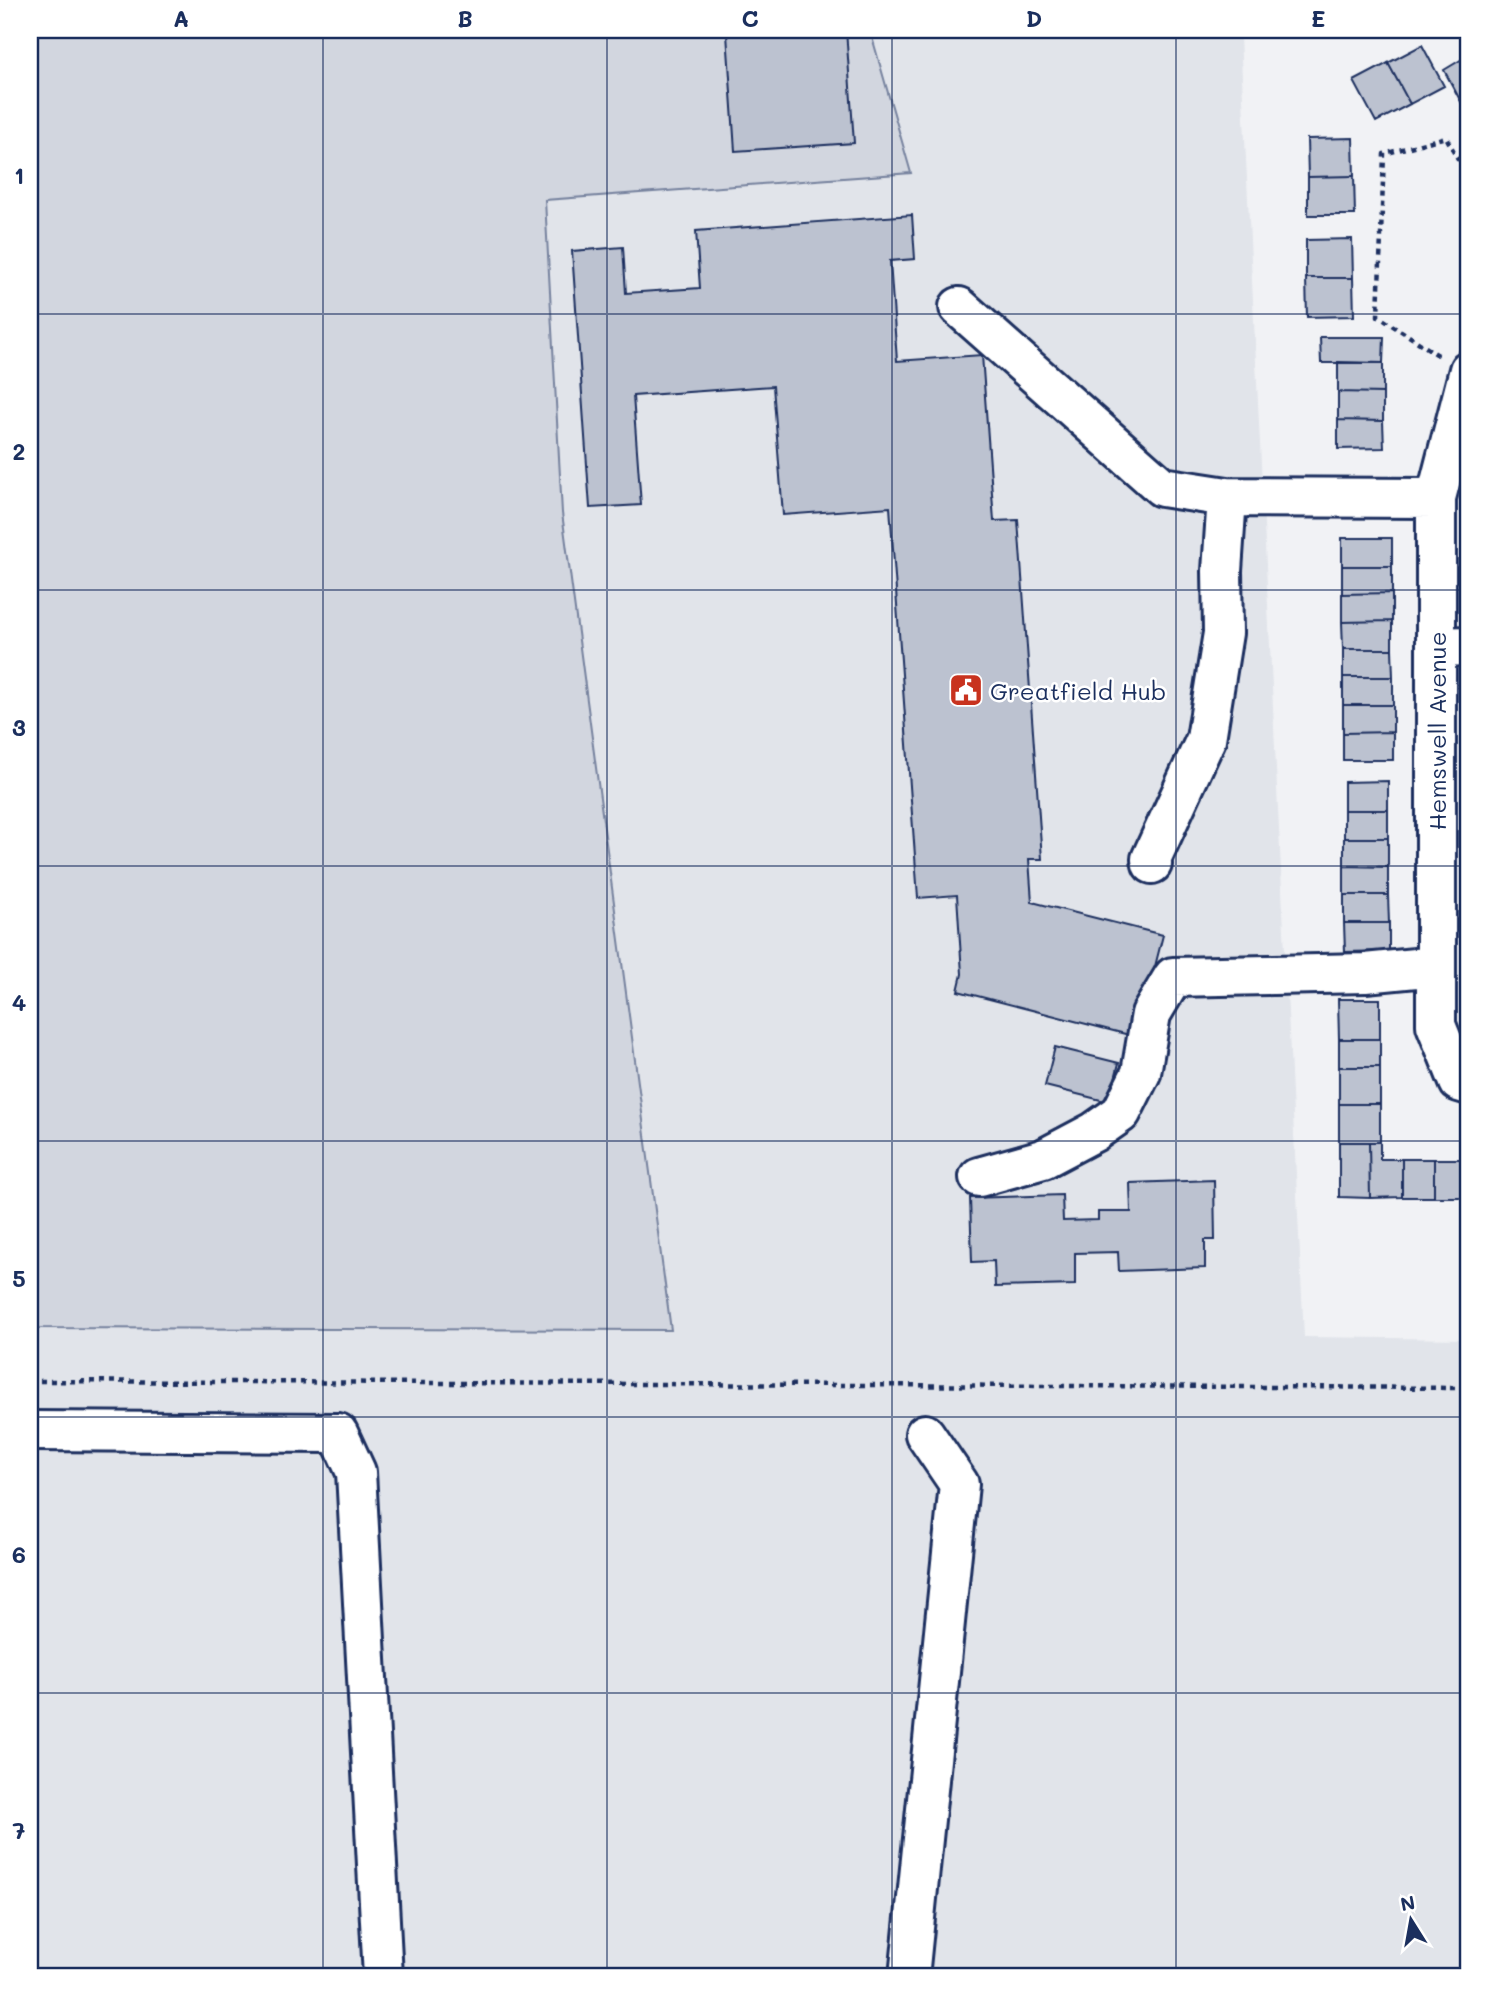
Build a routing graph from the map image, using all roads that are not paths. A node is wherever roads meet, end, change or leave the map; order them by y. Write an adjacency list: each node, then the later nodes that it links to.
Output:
1 (959, 307): 3 (street)
2 (1469, 372): 4 (street, Hemswell Avenue)
3 (1227, 497): 4 (street); 6 (street)
4 (1436, 498): 5 (street, Hemswell Avenue)
5 (1453, 647): 7 (street, Hemswell Avenue)
6 (1152, 864)
7 (1436, 966): 8 (street, Hemswell Avenue); 9 (street)
8 (1469, 1085)
9 (979, 1177)
10 (30, 1431): 12 (street)
11 (925, 1434): 13 (street)
12 (383, 1977)
13 (909, 1977)

